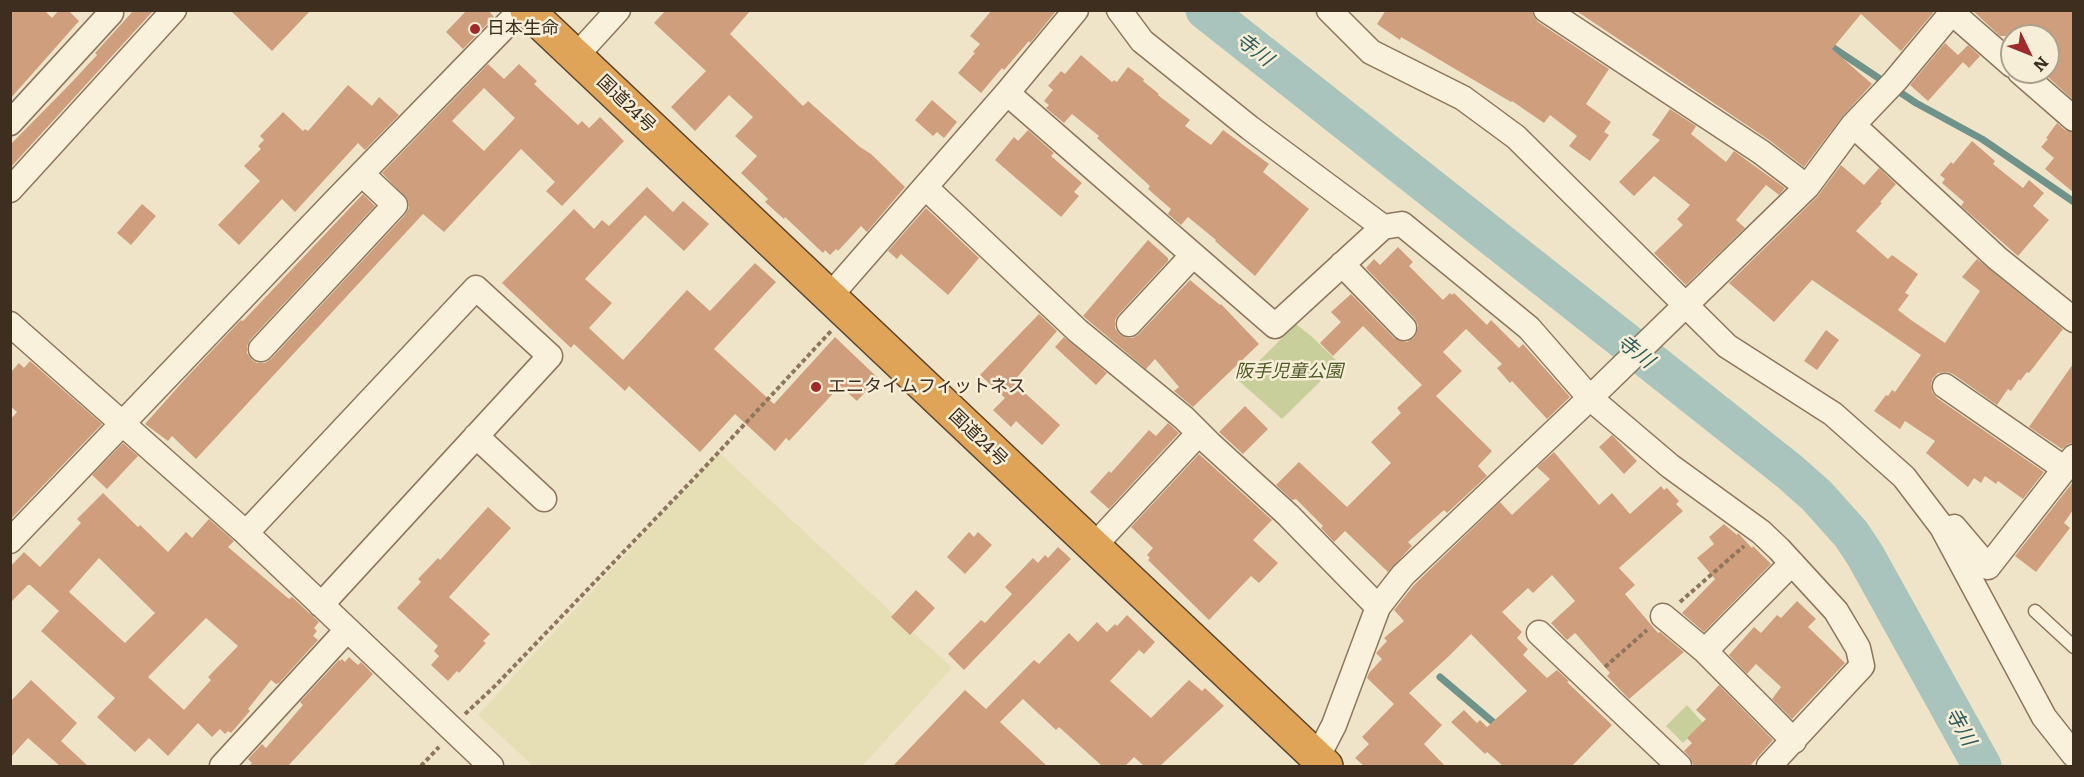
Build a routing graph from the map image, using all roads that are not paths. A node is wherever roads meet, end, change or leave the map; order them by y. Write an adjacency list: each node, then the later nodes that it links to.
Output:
1 (108, 10): 16 (street)
2 (174, 10): 21 (street)
3 (521, 10): 18 (street)
4 (527, 10): 12 (highway, 国道24号)
5 (618, 10): 12 (street)
6 (1076, 10): 14 (street)
7 (1119, 10): 22 (street)
8 (1952, 11): 11 (street); 17 (street)
9 (1332, 13): 26 (street)
10 (1558, 13): 20 (street)
11 (2000, 54)
12 (576, 56): 25 (highway, 国道24号)
13 (2034, 84): 15 (street)
14 (1007, 93): 19 (street); 23 (street)
15 (2073, 119)
16 (10, 123)
17 (1853, 125): 20 (street); 27 (street)
18 (362, 174): 31 (street); 34 (street)
19 (925, 187): 25 (street); 35 (street)
20 (1807, 187): 26 (street)
21 (10, 190)
22 (1383, 226): 24 (street); 33 (street)
23 (1193, 255): 24 (street); 29 (street)
24 (1342, 264): 30 (street)
25 (838, 305): 42 (highway, 国道24号)
26 (1683, 308): 33 (street); 39 (street)
27 (2073, 320)
28 (10, 324): 34 (street)
29 (1129, 324)
30 (1404, 328)
31 (261, 349)
32 (1945, 386): 37 (street)
33 (1592, 395): 43 (street); 45 (street)
34 (123, 424): 40 (street); 41 (street)
35 (1199, 433): 42 (street); 45 (street)
36 (476, 436): 38 (street); 40 (street); 44 (street)
37 (2069, 463): 39 (street)
38 (544, 499)
39 (1942, 527): 53 (street)
40 (246, 533): 44 (street)
41 (10, 540)
42 (1093, 547): 54 (highway, 国道24号)
43 (1792, 563): 51 (street); 52 (street)
44 (321, 605): 48 (street)
45 (1378, 607): 54 (street)
46 (2035, 611): 50 (lane)
47 (1664, 616): 51 (street)
48 (347, 630): 55 (street); 56 (street)
49 (1539, 633): 57 (street)
50 (2073, 647)
51 (1705, 651): 52 (street)
52 (1794, 741): 58 (street)
53 (2073, 755)
54 (1321, 762)
55 (222, 766)
56 (491, 766)
57 (1679, 766)
58 (1769, 766)

